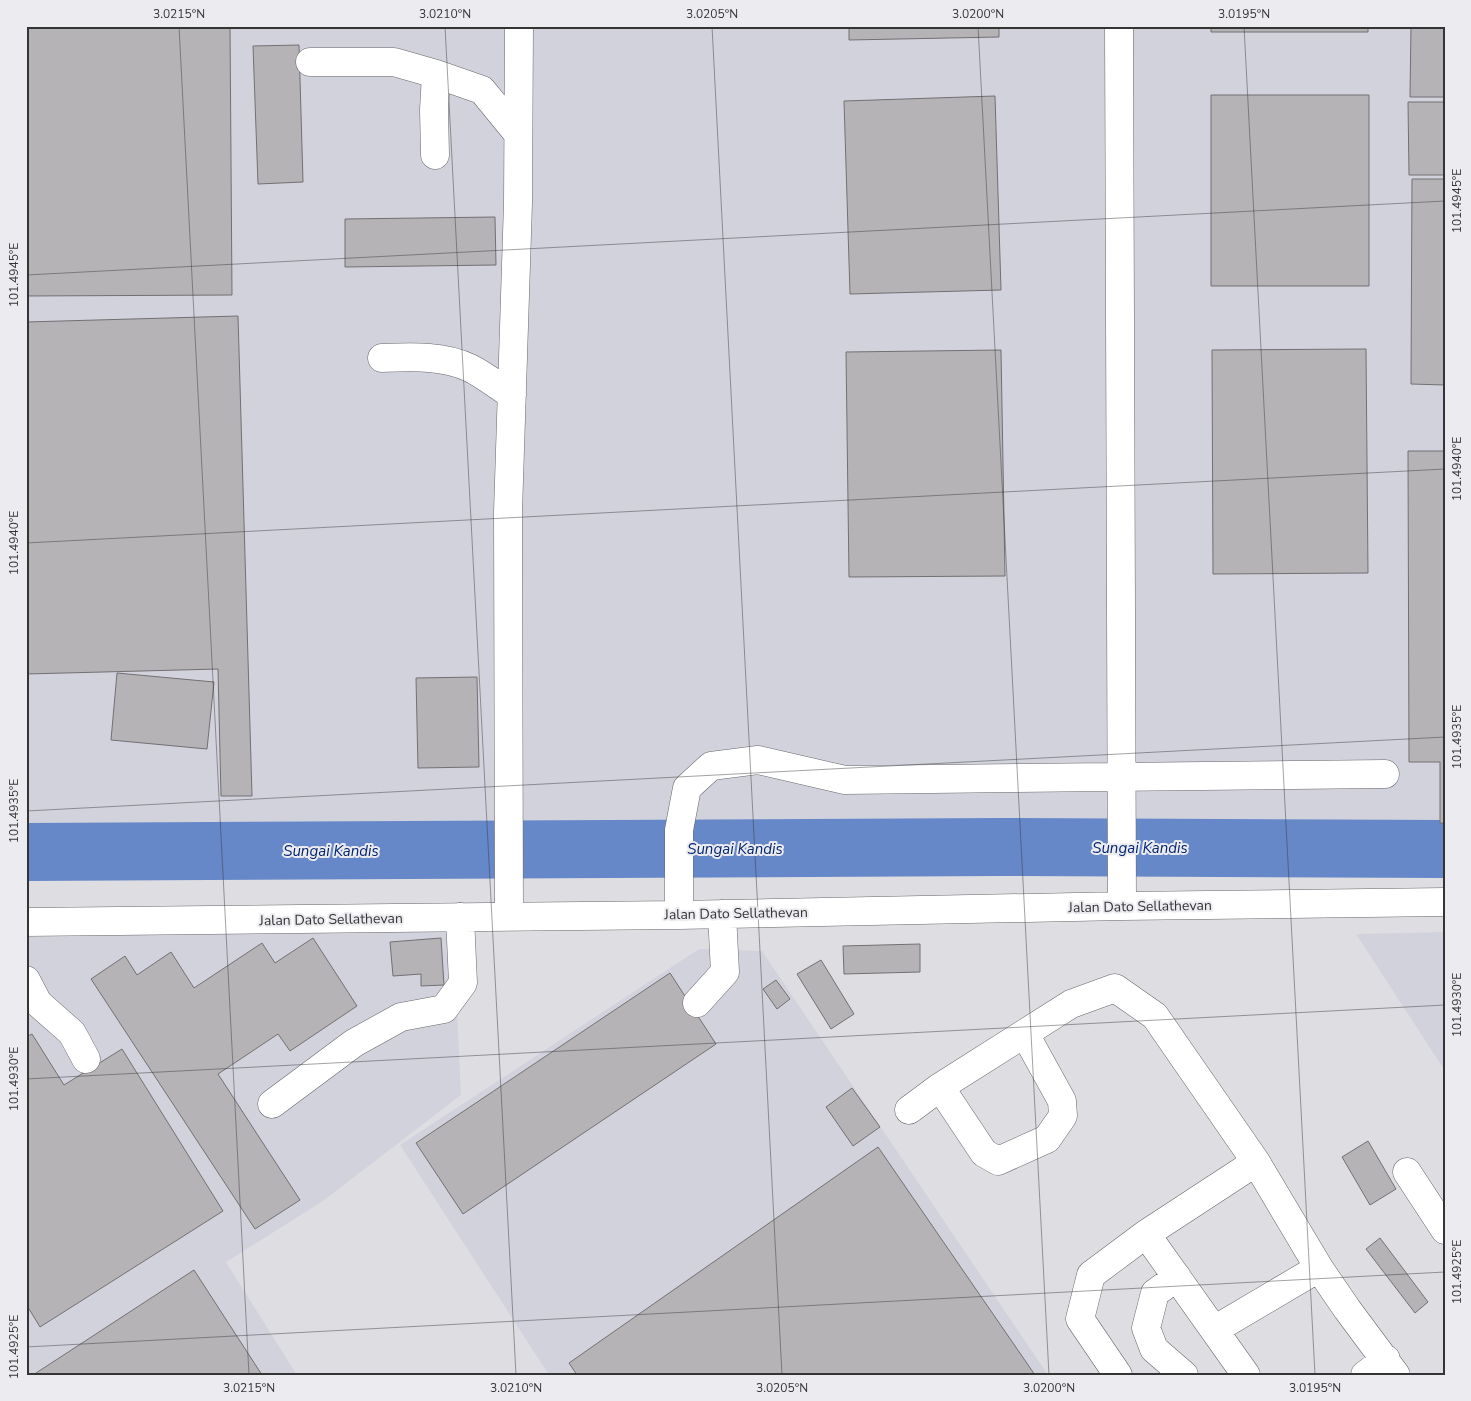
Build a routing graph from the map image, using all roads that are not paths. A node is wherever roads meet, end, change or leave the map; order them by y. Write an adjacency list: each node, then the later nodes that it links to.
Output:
1 (519, 26): 5 (street)
2 (1119, 26): 10 (street)
3 (310, 62): 4 (street)
4 (436, 74): 5 (street); 6 (street)
5 (518, 134): 8 (street)
6 (435, 155)
7 (382, 358): 8 (street)
8 (512, 395): 15 (street)
9 (1385, 774): 10 (street)
10 (1122, 777): 12 (street); 14 (street)
11 (1445, 902): 12 (street, Jalan Dato Sellathevan)
12 (1122, 904): 13 (street, Jalan Dato Sellathevan)
13 (722, 914): 14 (street, Jalan Dato Sellathevan); 19 (street)
14 (679, 915): 15 (street, Jalan Dato Sellathevan)
15 (509, 916): 16 (street, Jalan Dato Sellathevan)
16 (460, 917): 17 (street, Jalan Dato Sellathevan); 23 (street)
17 (26, 922)
18 (26, 980): 21 (street)
19 (697, 1003)
20 (1025, 1034): 22 (street); 22 (street); 25 (street)
21 (86, 1059)
22 (940, 1087): 24 (street)
23 (272, 1104)
24 (909, 1110)
25 (1256, 1162): 28 (street); 29 (street)
26 (1407, 1172): 27 (street)
27 (1445, 1230)
28 (1146, 1234): 30 (street); 33 (street)
29 (1319, 1268): 31 (street); 32 (street)
30 (1177, 1277): 31 (street); 34 (street)
31 (1214, 1330): 35 (street)
32 (1382, 1370)
33 (1118, 1375)
34 (1184, 1375)
35 (1246, 1375)

